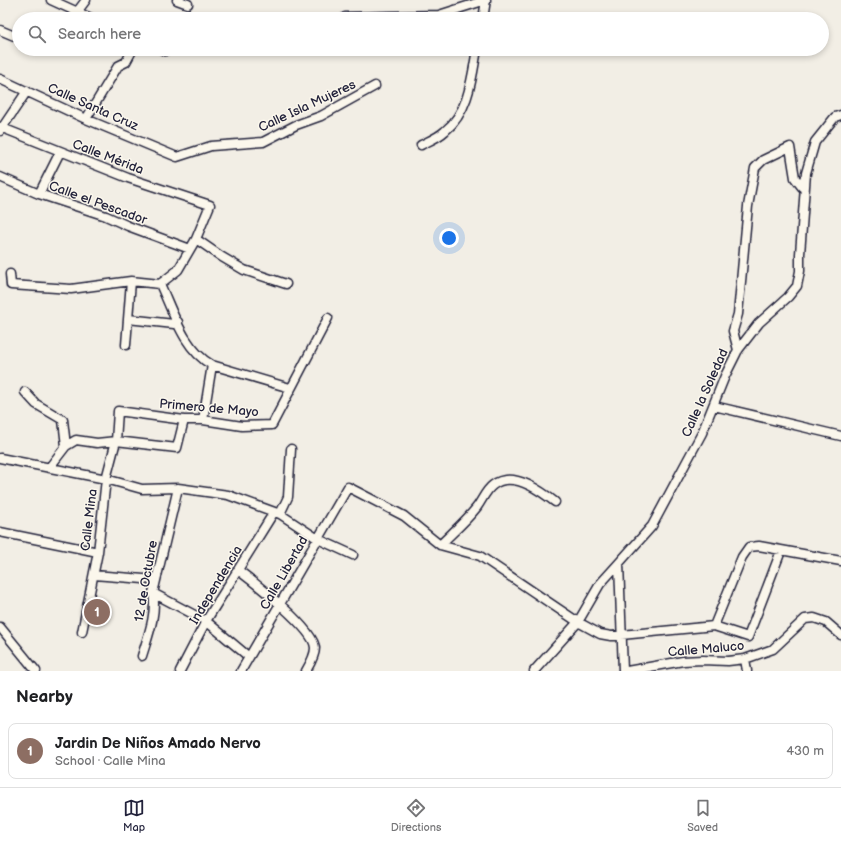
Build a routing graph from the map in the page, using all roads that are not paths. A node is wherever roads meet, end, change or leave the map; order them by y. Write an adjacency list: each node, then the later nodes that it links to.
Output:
1 (51, 0): 6 (street)
2 (86, 0): 6 (street)
3 (177, 0): 5 (street)
4 (486, 0): 7 (street); 8 (street)
5 (188, 4)
6 (77, 12)
7 (448, 12)
8 (484, 12)
9 (0, 30): 10 (street)
10 (12, 35)
11 (129, 56): 17 (street)
12 (476, 56): 19 (street)
13 (0, 79): 15 (street, Calle Santa Cruz)
14 (375, 86): 21 (street, Calle Isla Mujeres)
15 (27, 91): 17 (street, Calle Santa Cruz); 18 (street)
16 (841, 114): 22 (street, Calle la Soledad)
17 (86, 119): 21 (street, Calle Santa Cruz)
18 (1, 129): 20 (street, Calle Mérida)
19 (421, 145)
20 (60, 152): 24 (street); 25 (street, Calle Mérida)
21 (177, 157)
22 (806, 173): 35 (street, Calle la Soledad); 35 (street)
23 (0, 177): 24 (street, Calle el Pescador)
24 (39, 194): 26 (street, Calle el Pescador)
25 (196, 239): 26 (street); 30 (street)
26 (190, 249): 29 (street)
27 (10, 274): 28 (street)
28 (131, 281): 29 (street); 32 (street)
29 (160, 284): 33 (street)
30 (286, 284)
31 (328, 318): 37 (street, Primero de Mayo)
32 (128, 319): 33 (street); 34 (street)
33 (178, 322): 36 (street)
34 (126, 345)
35 (738, 350): 39 (street, Calle la Soledad)
36 (212, 364): 37 (street); 42 (street)
37 (290, 388): 42 (street, Primero de Mayo)
38 (25, 392): 45 (street)
39 (714, 406): 43 (street); 60 (street, Calle la Soledad)
40 (118, 411): 41 (street, Primero de Mayo); 44 (street, Calle Mina)
41 (184, 420): 42 (street, Primero de Mayo); 44 (street)
42 (203, 420)
43 (841, 436)
44 (116, 441): 45 (street); 49 (street, Calle Mina)
45 (66, 446): 48 (street)
46 (291, 448): 52 (street, Independencia)
47 (0, 458): 48 (street)
48 (49, 468): 49 (street)
49 (106, 479): 50 (street); 57 (street, Calle Mina)
50 (178, 488): 52 (street); 63 (street, 12 de Octubre)
51 (555, 502): 55 (street)
52 (277, 513): 54 (street); 61 (street, Independencia)
53 (0, 532): 57 (street)
54 (318, 539): 55 (street, Calle Libertad); 58 (street); 65 (street, Calle Libertad)
55 (440, 545): 67 (street)
56 (781, 551): 59 (street); 68 (street); 68 (street)
57 (98, 552): 62 (street, Calle Mina)
58 (353, 556)
59 (841, 561)
60 (618, 563): 67 (street, Calle la Soledad); 71 (street)
61 (238, 570): 65 (street); 66 (street, Independencia)
62 (94, 575): 63 (street); 70 (street, Calle Mina)
63 (156, 580): 64 (street, 12 de Octubre)
64 (153, 593): 66 (street); 73 (street, 12 de Octubre)
65 (280, 605): 74 (street, Calle Libertad); 79 (street)
66 (206, 621): 74 (street); 77 (street, Independencia)
67 (578, 622): 71 (street); 80 (street, Calle la Soledad)
68 (714, 626): 71 (street)
69 (0, 627): 76 (street)
70 (82, 632)
71 (620, 635): 81 (street)
72 (841, 635): 75 (street, Calle Maluco)
73 (142, 656)
74 (249, 657): 78 (street, Calle Libertad)
75 (745, 659): 82 (street, Calle Maluco); 83 (street)
76 (36, 671)
77 (180, 671)
78 (241, 671)
79 (306, 671)
80 (534, 671)
81 (622, 671)
82 (627, 671)
83 (747, 671)

